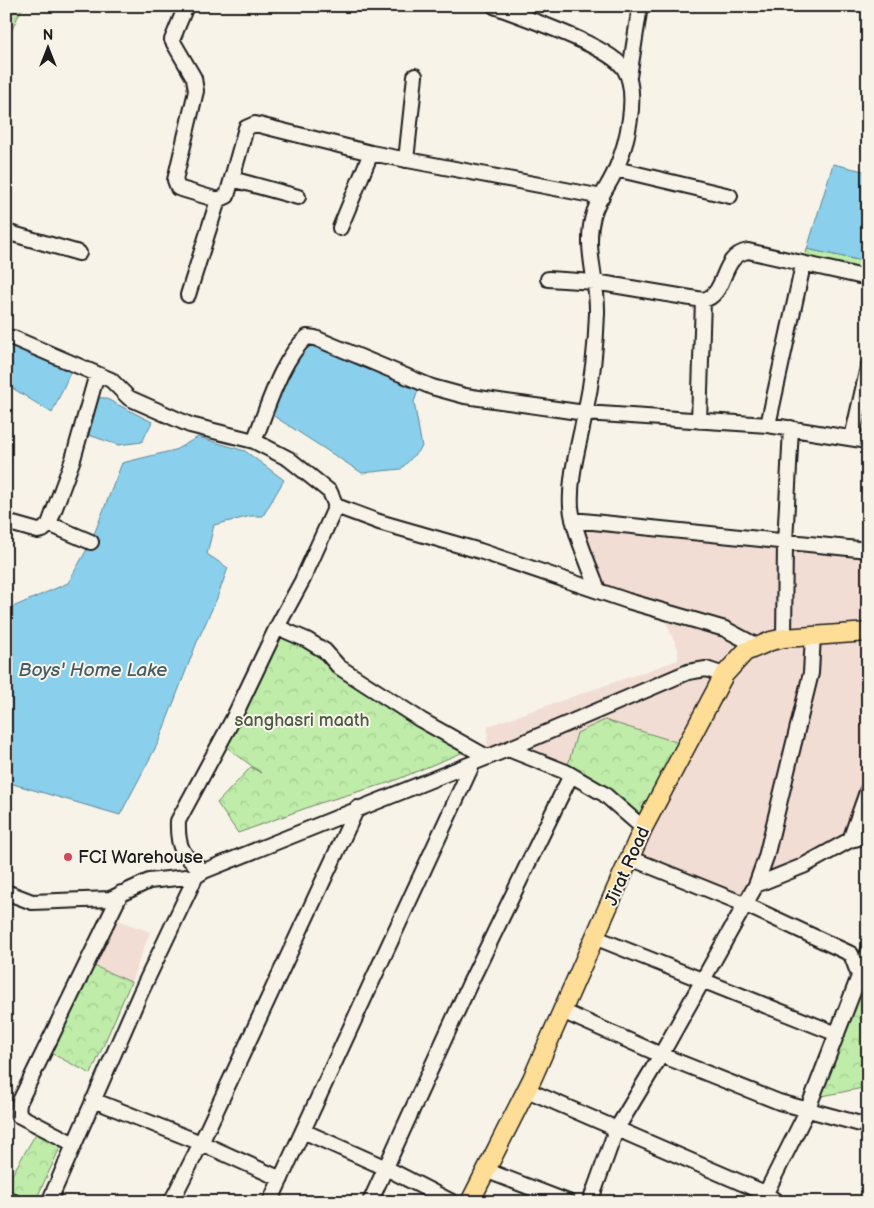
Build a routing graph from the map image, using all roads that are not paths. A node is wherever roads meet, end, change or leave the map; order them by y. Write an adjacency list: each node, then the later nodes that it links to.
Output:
1 (186, 6): 13 (street)
2 (494, 6): 5 (street)
3 (640, 6): 5 (street)
4 (415, 76): 7 (street)
5 (629, 77): 8 (street)
6 (371, 153): 7 (street); 9 (street); 14 (street)
7 (406, 160): 12 (street)
8 (616, 169): 10 (street); 12 (street)
9 (232, 179): 11 (street); 13 (street)
10 (730, 196)
11 (298, 197)
12 (602, 197): 20 (street)
13 (218, 200): 21 (street)
14 (340, 228)
15 (6, 232): 16 (street)
16 (79, 253)
17 (803, 265): 18 (street); 22 (street); 28 (street)
18 (868, 278)
19 (548, 280): 20 (street)
20 (595, 282): 22 (street); 26 (street)
21 (188, 295)
22 (703, 300): 27 (street)
23 (6, 338): 25 (street)
24 (868, 367): 30 (street)
25 (97, 374): 31 (street); 36 (street)
26 (585, 413): 27 (street); 31 (street); 34 (street)
27 (699, 421): 28 (street)
28 (768, 425): 29 (street)
29 (791, 428): 30 (street); 38 (street)
30 (852, 438): 32 (street)
31 (254, 441): 33 (street)
32 (868, 441)
33 (336, 506): 40 (street); 41 (street)
34 (573, 520): 38 (street); 40 (street)
35 (6, 522): 36 (street)
36 (48, 524): 37 (street)
37 (91, 542)
38 (785, 543): 39 (street); 44 (street)
39 (868, 550)
40 (598, 590): 45 (street)
41 (277, 627): 48 (street); 57 (street)
42 (868, 632): 43 (main road, Jirat Road)
43 (813, 635): 44 (main road, Jirat Road); 58 (street)
44 (784, 638): 45 (main road, Jirat Road)
45 (757, 646): 46 (main road, Jirat Road)
46 (724, 675): 47 (street); 53 (main road, Jirat Road)
47 (508, 749): 48 (street); 50 (street)
48 (487, 757): 49 (street)
49 (473, 763): 52 (street); 74 (street)
50 (571, 775): 53 (street); 77 (street)
51 (868, 789): 55 (street)
52 (357, 808): 57 (street); 75 (street)
53 (643, 828): 56 (main road, Jirat Road)
54 (868, 836): 55 (street)
55 (850, 840): 58 (street)
56 (630, 858): 61 (street); 62 (main road, Jirat Road)
57 (200, 873): 60 (street); 70 (street)
58 (756, 885): 61 (street)
59 (6, 892): 60 (street)
60 (121, 893): 76 (street)
61 (744, 904): 64 (street); 65 (street)
62 (594, 938): 65 (street); 66 (main road, Jirat Road)
63 (868, 953): 64 (street)
64 (864, 978): 67 (street)
65 (701, 980): 67 (street); 68 (street)
66 (562, 1010): 68 (street); 69 (main road, Jirat Road)
67 (837, 1034): 71 (street)
68 (661, 1055): 71 (street); 73 (street)
69 (527, 1090): 73 (street); 78 (main road, Jirat Road)
70 (93, 1100): 75 (street); 76 (street)
71 (807, 1111): 72 (street); 80 (street)
72 (868, 1126)
73 (616, 1130): 80 (street); 90 (street)
74 (303, 1131): 77 (street); 79 (street)
75 (201, 1143): 79 (street); 84 (street)
76 (74, 1144): 83 (street)
77 (386, 1168): 86 (street); 87 (street)
78 (486, 1170): 88 (main road, Jirat Road); 89 (street)
79 (281, 1179): 85 (street)
80 (763, 1197): 91 (street)
81 (6, 1198): 82 (street)
82 (14, 1202)
83 (49, 1202)
84 (171, 1202)
85 (270, 1202)
86 (370, 1202)
87 (452, 1202)
88 (470, 1202)
89 (568, 1202)
90 (590, 1202)
91 (777, 1202)

